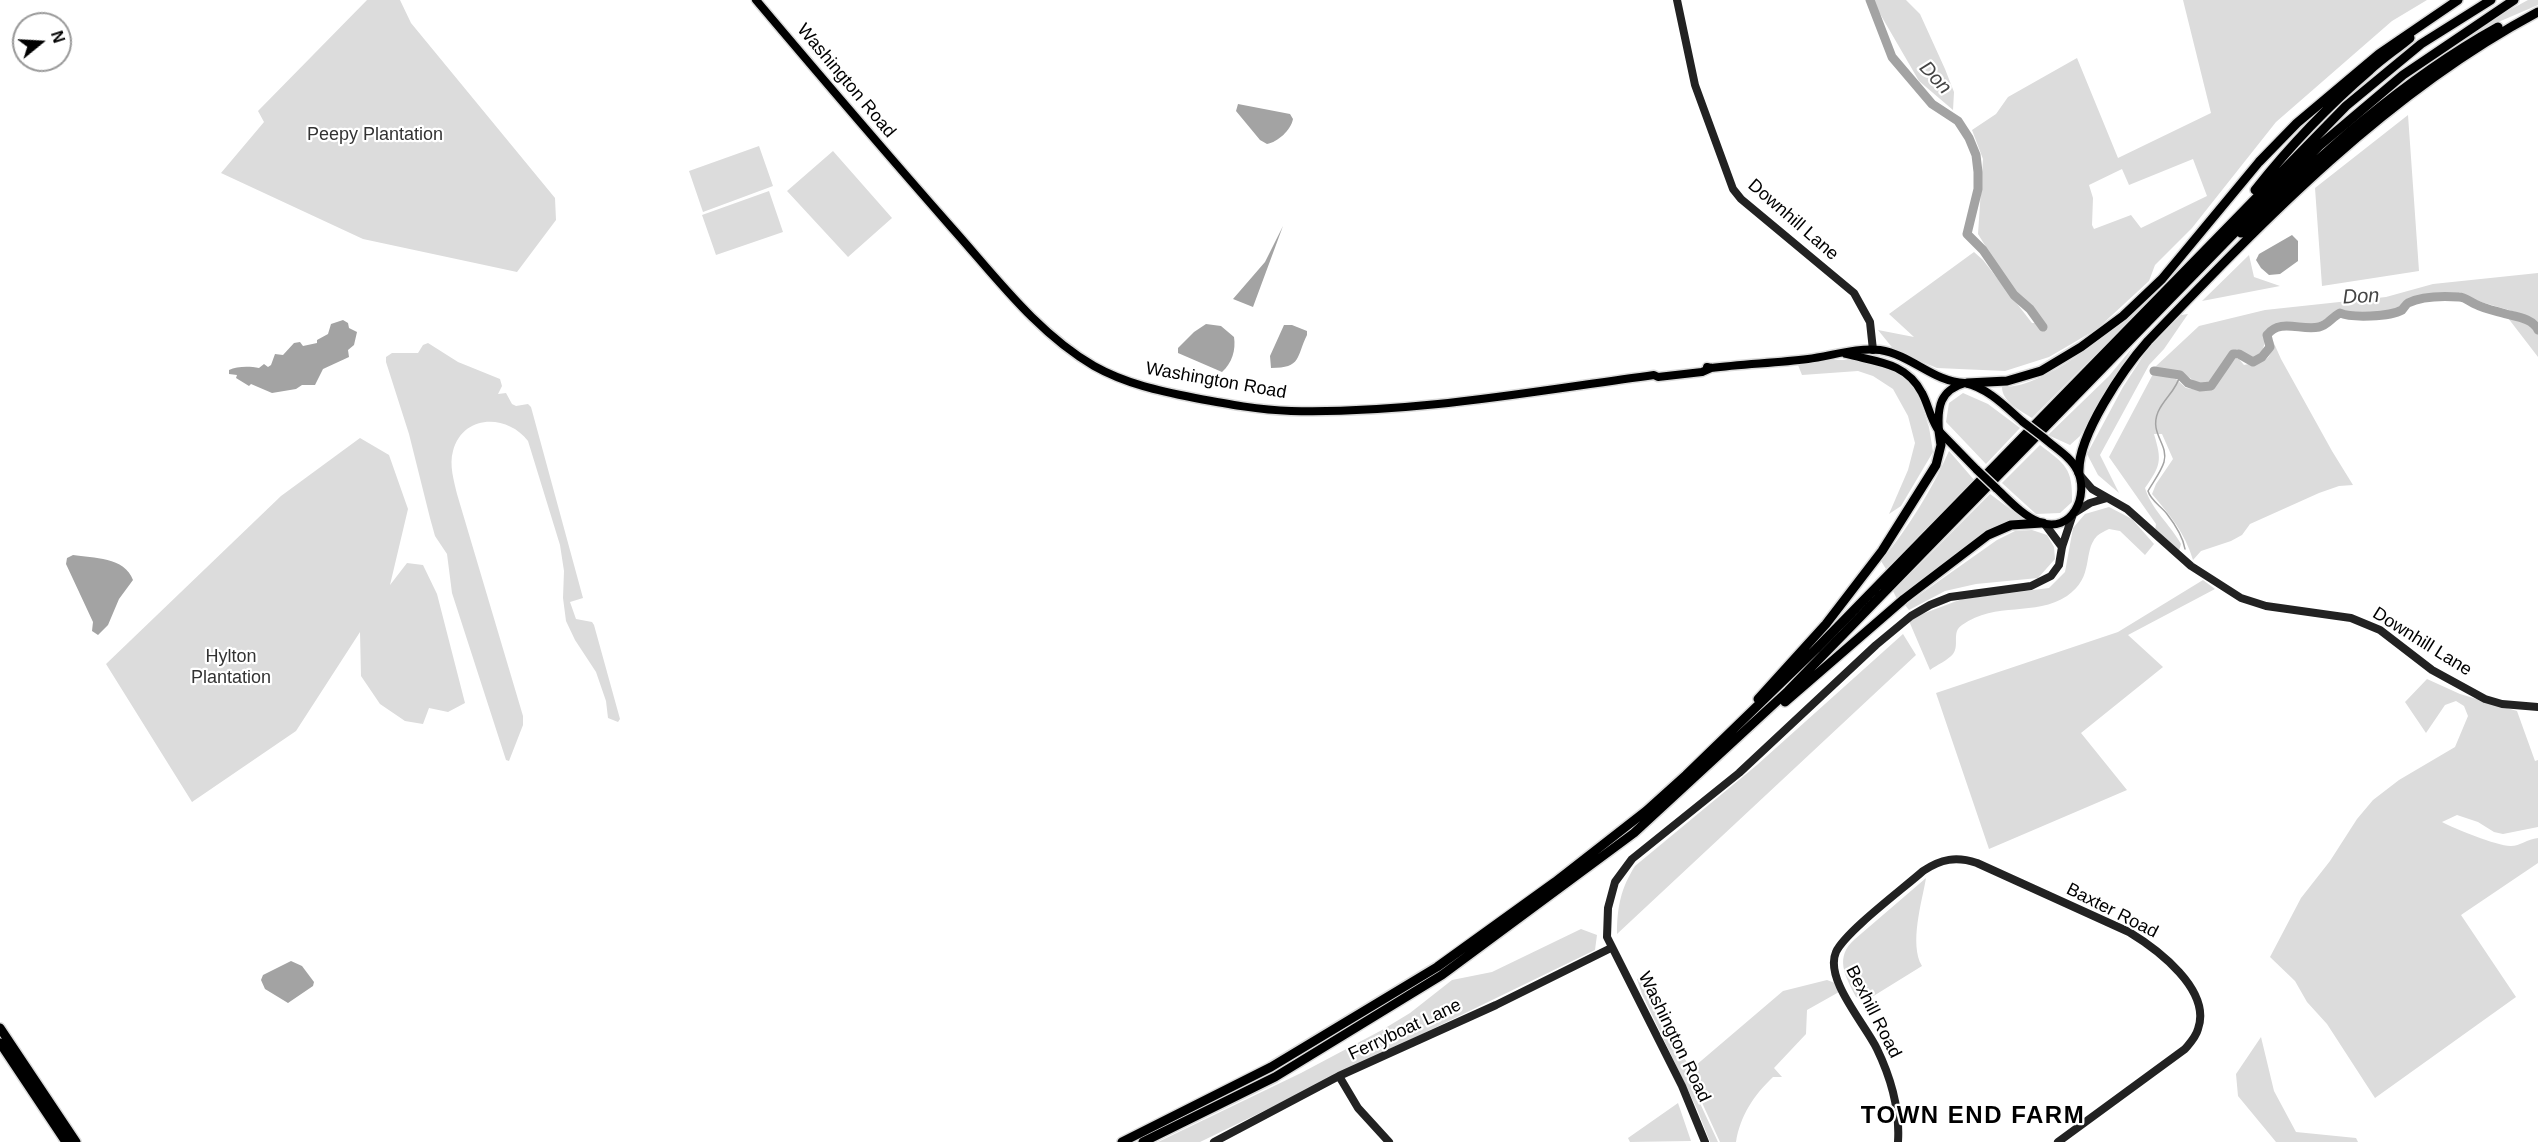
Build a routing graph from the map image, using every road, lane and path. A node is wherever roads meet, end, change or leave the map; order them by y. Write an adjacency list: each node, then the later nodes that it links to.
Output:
1 (756, 0): 13 (main road, Washington Road)
2 (1677, 0): 12 (street, Downhill Lane)
3 (2458, 0): 7 (highway)
4 (2492, 0): 10 (highway)
5 (2514, 0): 9 (highway)
6 (2538, 11): 8 (highway); 16 (highway)
7 (2417, 29): 10 (highway); 14 (highway)
8 (2434, 65): 9 (highway); 11 (highway)
9 (2293, 172): 11 (highway)
10 (2205, 248): 23 (highway)
11 (2156, 313): 22 (highway)
12 (1873, 350): 13 (main road); 14 (main road)
13 (1845, 354): 15 (main road)
14 (1966, 383): 15 (main road); 16 (main road, bridge)
15 (1939, 430): 19 (main road, bridge); 23 (highway)
16 (2079, 473): 17 (street, Downhill Lane); 18 (main road)
17 (2107, 498): 18 (street); 21 (street, Downhill Lane)
18 (2073, 513): 19 (main road); 20 (street)
19 (2043, 523): 20 (street); 22 (highway)
20 (2062, 547): 25 (street, Washington Road)
21 (2538, 707)
22 (1718, 757): 32 (highway)
23 (1686, 776): 31 (highway)
24 (1967, 860): 36 (street, Bexhill Road); 37 (street, Baxter Road)
25 (1611, 948): 28 (street, Ferryboat Lane); 35 (street, Washington Road)
26 (0, 1028): 30 (highway)
27 (0, 1043): 29 (highway)
28 (1339, 1076): 33 (street, Ferryboat Lane); 34 (street)
29 (66, 1142)
30 (76, 1142)
31 (1122, 1142)
32 (1143, 1142)
33 (1214, 1142)
34 (1389, 1142)
35 (1705, 1142)
36 (1898, 1142)
37 (2058, 1142)

